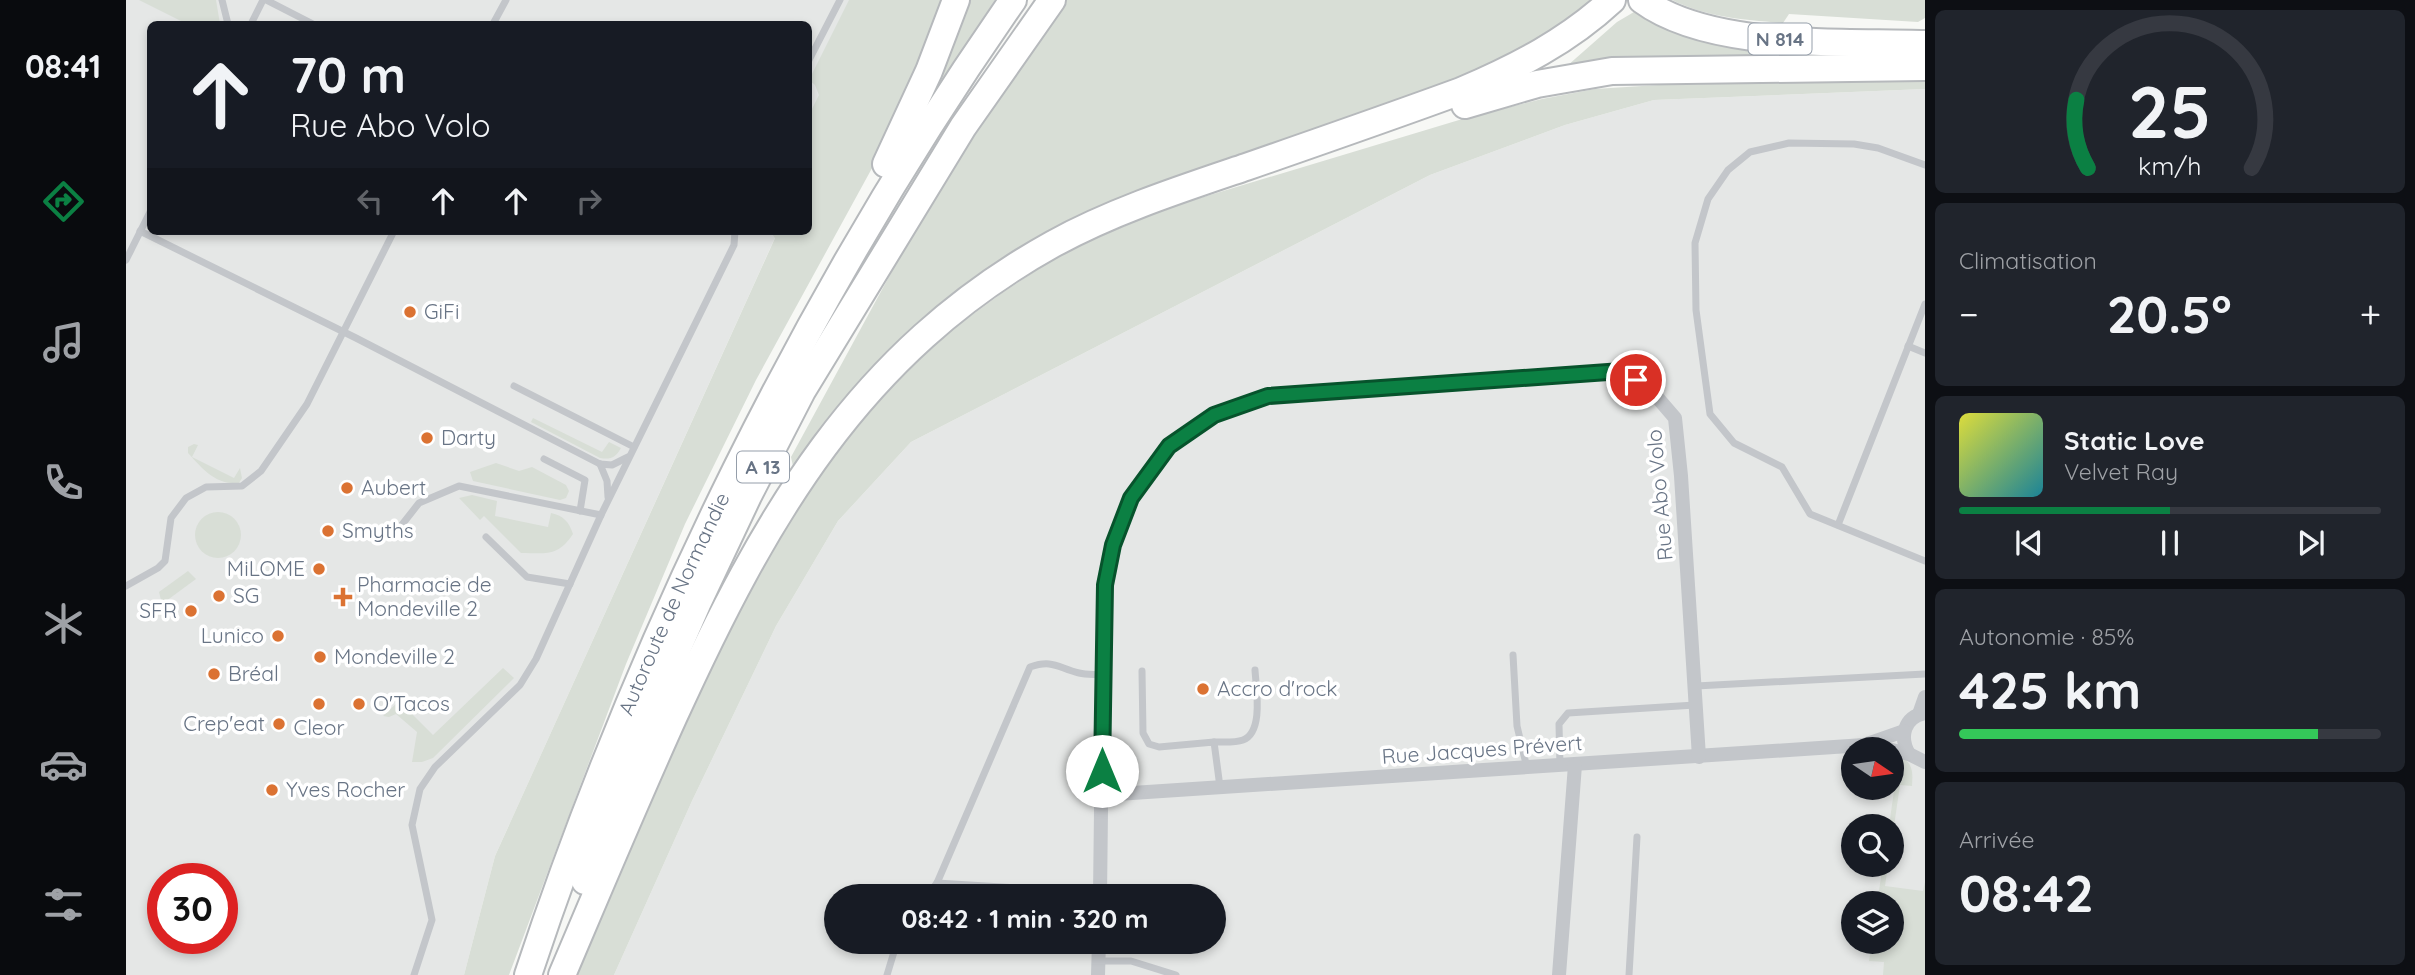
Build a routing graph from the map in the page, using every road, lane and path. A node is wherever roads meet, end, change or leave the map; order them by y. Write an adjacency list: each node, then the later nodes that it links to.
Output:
1 (222, 0): 10 (lane)
2 (264, 0): 11 (lane); 12 (lane)
3 (506, 0): 13 (lane)
4 (841, 0): 15 (lane)
5 (956, 0): 19 (highway)
6 (1013, 0): 19 (highway, A 13)
7 (1052, 0): 75 (highway, A 13)
8 (1642, 0): 14 (highway, N 814)
9 (1605, 6): 17 (highway)
10 (227, 21)
11 (253, 21)
12 (307, 21)
13 (496, 21)
14 (1925, 44)
15 (812, 54)
16 (1925, 67): 17 (highway)
17 (1381, 120): 76 (highway)
18 (1925, 165): 39 (lane)
19 (875, 213): 74 (highway, Autoroute de Normandie / A 13)
20 (147, 218): 21 (lane)
21 (141, 231): 22 (lane); 26 (lane)
22 (147, 234)
23 (149, 235): 28 (lane)
24 (392, 235): 28 (lane)
25 (735, 235): 32 (lane)
26 (126, 260)
27 (1925, 304): 29 (lane)
28 (344, 332): 35 (lane); 44 (lane)
29 (1908, 346): 30 (lane); 39 (lane)
30 (1925, 353)
31 (514, 386): 32 (lane)
32 (634, 447): 33 (lane)
33 (629, 457): 35 (lane); 36 (lane)
34 (544, 459): 37 (lane)
35 (600, 464): 36 (lane)
36 (608, 500): 38 (lane)
37 (580, 511): 38 (lane); 40 (lane)
38 (601, 515): 43 (lane)
39 (1838, 525): 42 (lane)
40 (397, 531)
41 (486, 537): 43 (lane)
42 (1925, 561)
43 (570, 584): 73 (lane)
44 (126, 586)
45 (1513, 654): 64 (lane)
46 (1255, 670): 56 (lane)
47 (1142, 671): 56 (lane)
48 (1925, 674): 50 (lane)
49 (1102, 675): 50 (street, Rue Abo Volo); 66 (street, Rue Abo Volo); 68 (lane)
50 (1696, 686): 52 (street, Rue Abo Volo)
51 (1925, 697): 53 (street)
52 (1696, 705): 60 (street, Rue Abo Volo); 63 (lane)
53 (1922, 714): 54 (street)
54 (1904, 732): 55 (street, Rue Jacques Prévert); 59 (street)
55 (1889, 737)
56 (1214, 743): 65 (lane)
57 (1841, 747): 60 (street, Rue Jacques Prévert)
58 (1904, 753): 59 (street)
59 (1909, 754): 61 (street)
60 (1699, 757): 62 (street, Rue Jacques Prévert)
61 (1925, 762)
62 (1575, 765): 63 (street, Rue Jacques Prévert); 79 (street)
63 (1560, 766): 64 (street, Rue Jacques Prévert)
64 (1527, 768): 65 (street, Rue Jacques Prévert)
65 (1220, 788): 66 (street, Rue Jacques Prévert)
66 (1102, 796): 70 (street, Rue Abo Volo)
67 (1637, 836): 80 (lane)
68 (937, 883): 69 (lane)
69 (951, 884)
70 (1100, 884)
71 (893, 954): 77 (lane)
72 (1099, 968): 78 (lane)
73 (414, 975)
74 (528, 975)
75 (552, 975)
76 (562, 975)
77 (887, 975)
78 (1176, 975)
79 (1559, 975)
80 (1629, 975)

